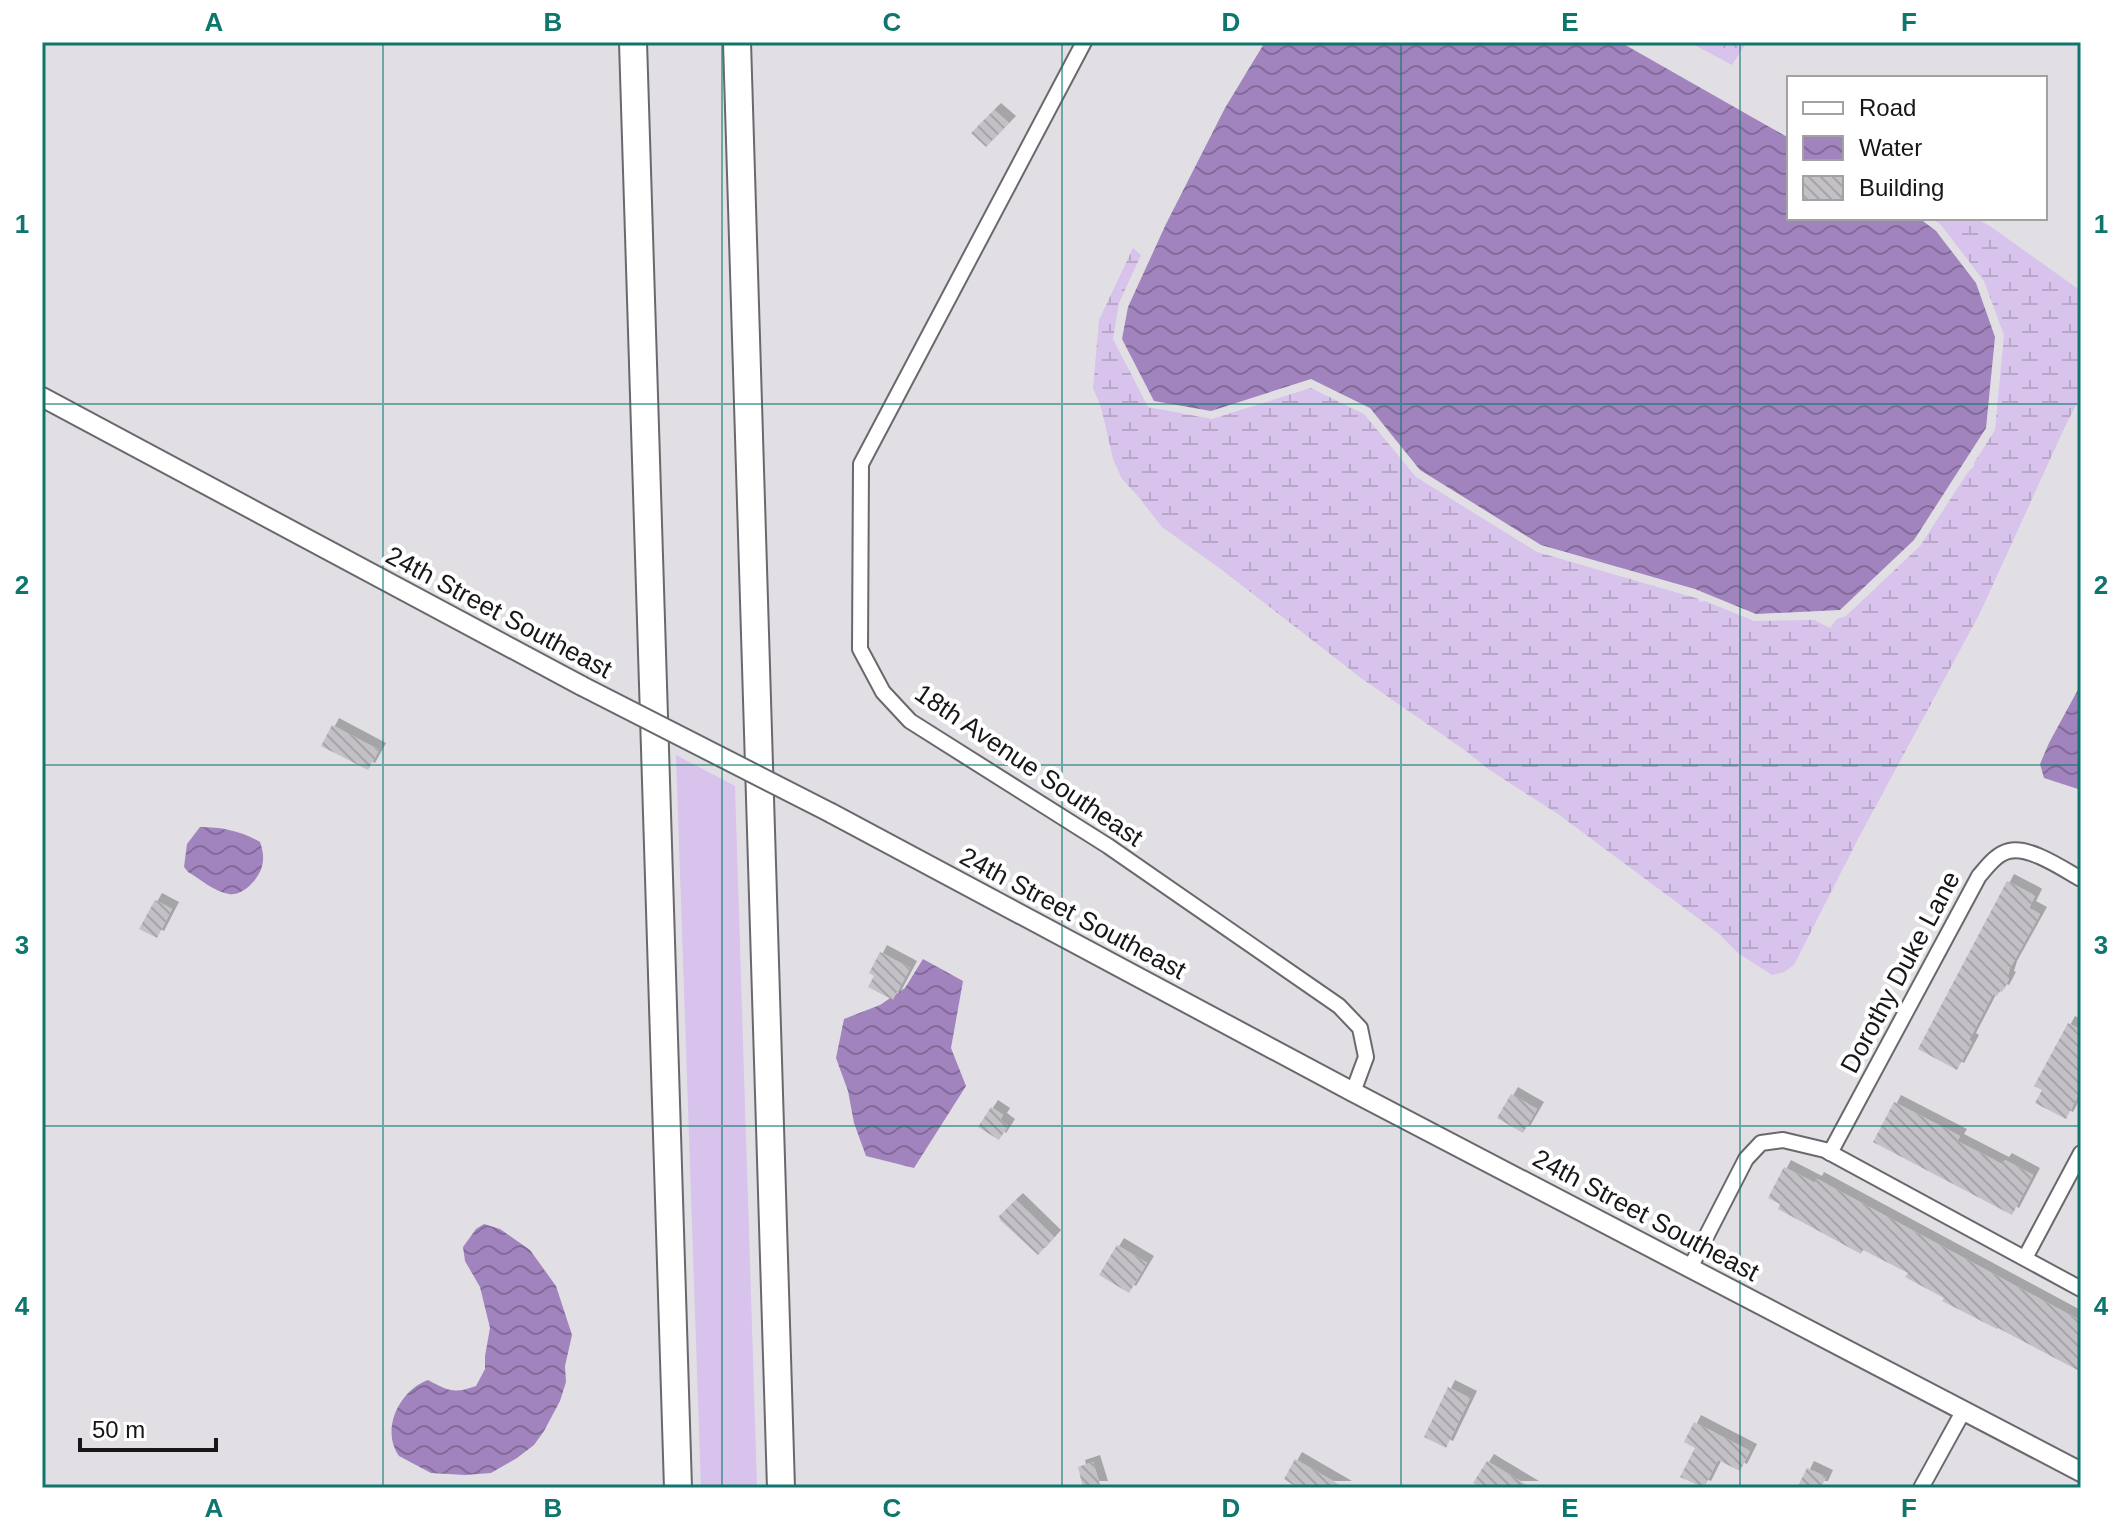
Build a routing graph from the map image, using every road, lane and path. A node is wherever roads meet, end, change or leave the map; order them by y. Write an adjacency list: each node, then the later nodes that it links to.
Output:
1 (633, 42): 14 (highway)
2 (737, 42): 15 (highway)
3 (1084, 42): 6 (street, 18th Avenue Southeast)
4 (42, 397): 6 (street, 24th Street Southeast, bridge)
5 (2081, 879): 7 (street, Dorothy Duke Lane)
6 (1353, 1092): 10 (street, 24th Street Southeast)
7 (1830, 1153): 9 (street); 10 (street)
8 (2081, 1153): 9 (street)
9 (2025, 1258): 11 (street)
10 (1690, 1268): 12 (street, 24th Street Southeast)
11 (2081, 1289)
12 (1964, 1410): 13 (street, 24th Street Southeast); 16 (street)
13 (2081, 1472)
14 (678, 1488)
15 (781, 1488)
16 (1921, 1488)

